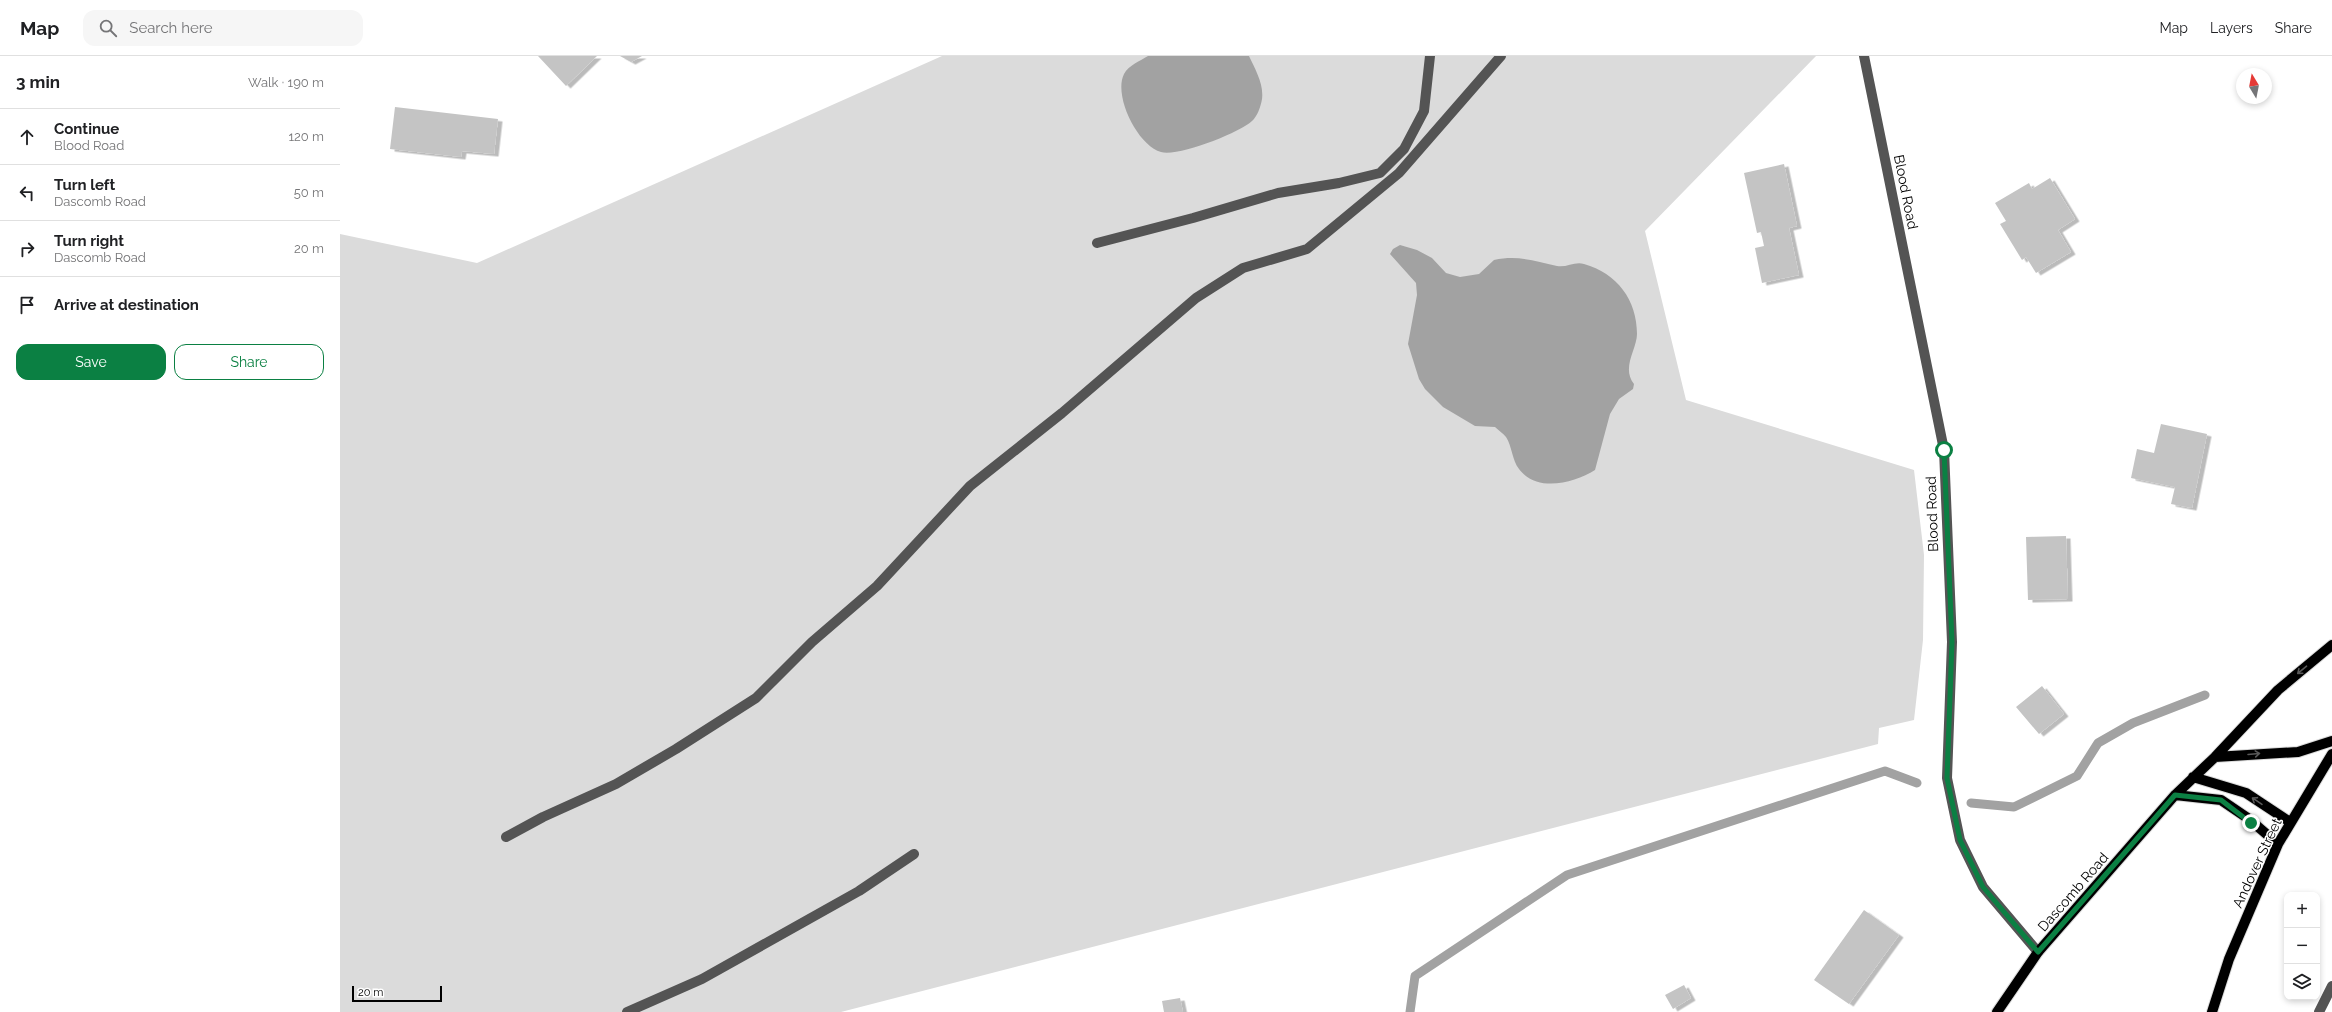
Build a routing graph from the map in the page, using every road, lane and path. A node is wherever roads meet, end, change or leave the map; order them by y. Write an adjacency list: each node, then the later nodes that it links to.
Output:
1 (1430, 56): 4 (street)
2 (1501, 56): 12 (street)
3 (1864, 56): 15 (street, Blood Road)
4 (1097, 243)
5 (2332, 645): 8 (main road, Dascomb Road, one-way to 8)
6 (2332, 741): 8 (main road, one-way to 6)
7 (2332, 754): 11 (main road, Andover Street)
8 (2215, 757): 9 (main road, Dascomb Road)
9 (2193, 777): 10 (main road, Dascomb Road); 11 (main road, one-way to 9)
10 (2175, 795): 13 (main road); 15 (main road, Dascomb Road)
11 (2290, 822): 13 (main road, Andover Street)
12 (506, 837)
13 (2278, 844): 19 (main road, Andover Street)
14 (914, 854): 17 (street)
15 (2038, 952): 18 (main road, Dascomb Road)
16 (2332, 986): 20 (street)
17 (627, 1012)
18 (1997, 1012)
19 (2212, 1012)
20 (2318, 1012)

